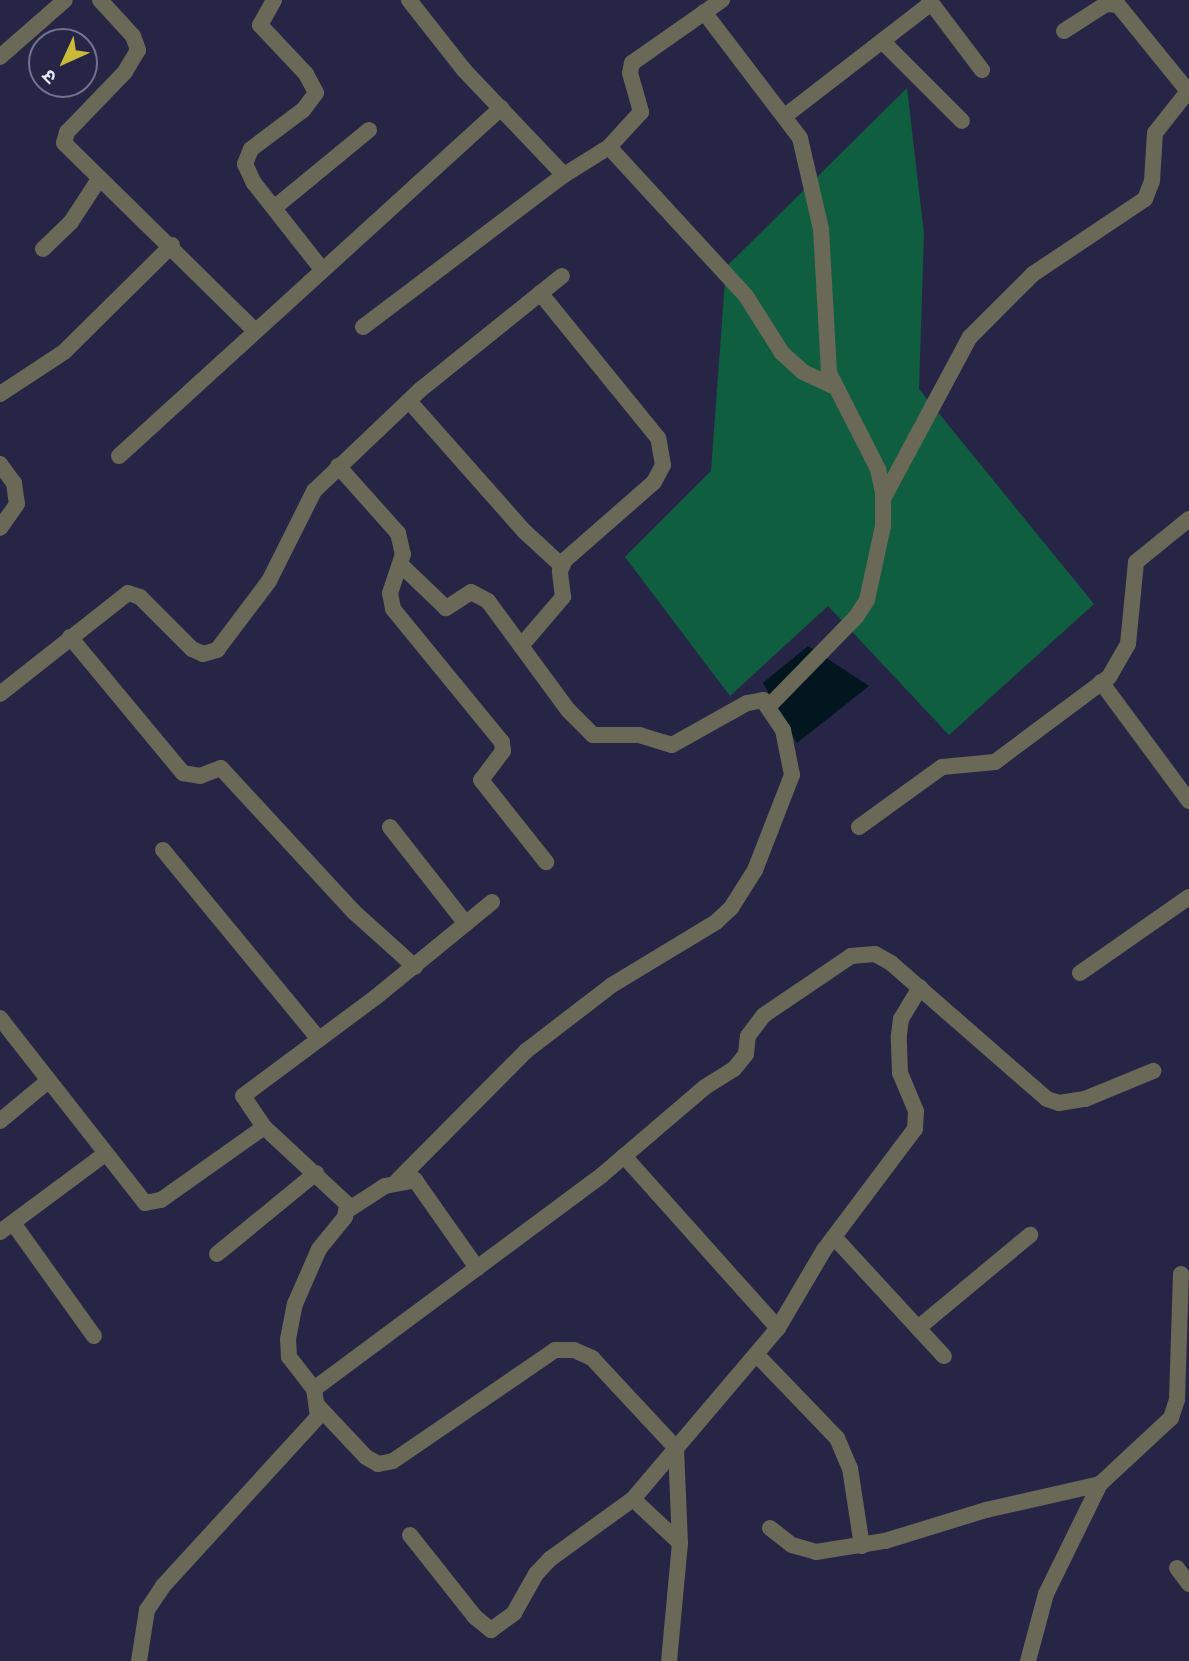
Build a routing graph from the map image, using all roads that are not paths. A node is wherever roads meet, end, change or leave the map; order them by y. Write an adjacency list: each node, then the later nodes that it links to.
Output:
1 (65, 0): 11 (street)
2 (100, 0): 20 (street)
3 (274, 0): 21 (street)
4 (431, 0): 7 (street)
5 (722, 0): 8 (street)
6 (930, 2): 10 (street); 12 (street)
7 (413, 5): 14 (street)
8 (704, 12): 15 (street); 18 (street)
9 (1064, 32): 13 (street)
10 (882, 41): 15 (street); 16 (street)
11 (0, 57)
12 (982, 70)
13 (1189, 90): 35 (street)
14 (502, 108): 19 (street); 24 (street)
15 (785, 117): 29 (street)
16 (962, 121)
17 (369, 130): 21 (street)
18 (609, 147): 19 (street); 29 (street)
19 (564, 175): 27 (street)
20 (99, 179): 22 (street); 23 (street)
21 (274, 208): 24 (street)
22 (172, 245): 28 (street); 30 (street)
23 (43, 249)
24 (321, 268): 28 (street)
25 (562, 276): 26 (street)
26 (540, 293): 31 (street); 38 (street)
27 (363, 327)
28 (253, 329): 32 (street)
29 (832, 386): 35 (street)
30 (0, 394)
31 (409, 401): 34 (street); 38 (street)
32 (119, 456)
33 (0, 464): 37 (street)
34 (338, 466): 39 (street); 40 (street)
35 (883, 499): 44 (street)
36 (1189, 519): 42 (street)
37 (0, 528)
38 (561, 565): 41 (street)
39 (402, 566): 41 (street); 49 (street)
40 (70, 637): 43 (street); 53 (street)
41 (521, 646): 44 (street)
42 (1101, 682): 45 (street); 47 (street)
43 (0, 694)
44 (770, 705): 65 (street)
45 (1189, 801)
46 (390, 827): 52 (street)
47 (859, 827)
48 (163, 850): 57 (street)
49 (546, 862)
50 (1189, 897): 54 (street)
51 (492, 902): 52 (street)
52 (466, 923): 53 (street)
53 (415, 967): 57 (street)
54 (1080, 973)
55 (920, 987): 58 (street); 63 (street); 69 (street)
56 (0, 1018): 59 (street)
57 (319, 1039): 61 (street)
58 (1153, 1071)
59 (48, 1081): 60 (street); 62 (street)
60 (0, 1121)
61 (264, 1128): 62 (street); 64 (street)
62 (104, 1154): 67 (street)
63 (624, 1156): 71 (street); 73 (street)
64 (316, 1173): 66 (street); 70 (street)
65 (398, 1180): 66 (street); 71 (street)
66 (348, 1210): 80 (street)
67 (7, 1227): 75 (street)
68 (1030, 1235): 74 (street)
69 (834, 1237): 73 (street); 74 (street)
70 (217, 1254)
71 (477, 1268): 80 (street)
72 (1181, 1274): 79 (street)
73 (778, 1328): 76 (street)
74 (918, 1328): 77 (street)
75 (94, 1336)
76 (757, 1355): 81 (street); 87 (street)
77 (944, 1356)
78 (1189, 1367): 79 (street)
79 (1178, 1381): 82 (street)
80 (315, 1397): 81 (street); 90 (street)
81 (676, 1448): 83 (street); 86 (street)
82 (1100, 1484): 87 (street); 92 (street)
83 (633, 1499): 85 (street); 86 (street)
84 (770, 1528): 87 (street)
85 (410, 1535)
86 (680, 1543): 91 (street)
87 (862, 1546)
88 (1177, 1568): 89 (street)
89 (1189, 1584)
90 (139, 1661)
91 (669, 1661)
92 (1028, 1661)

